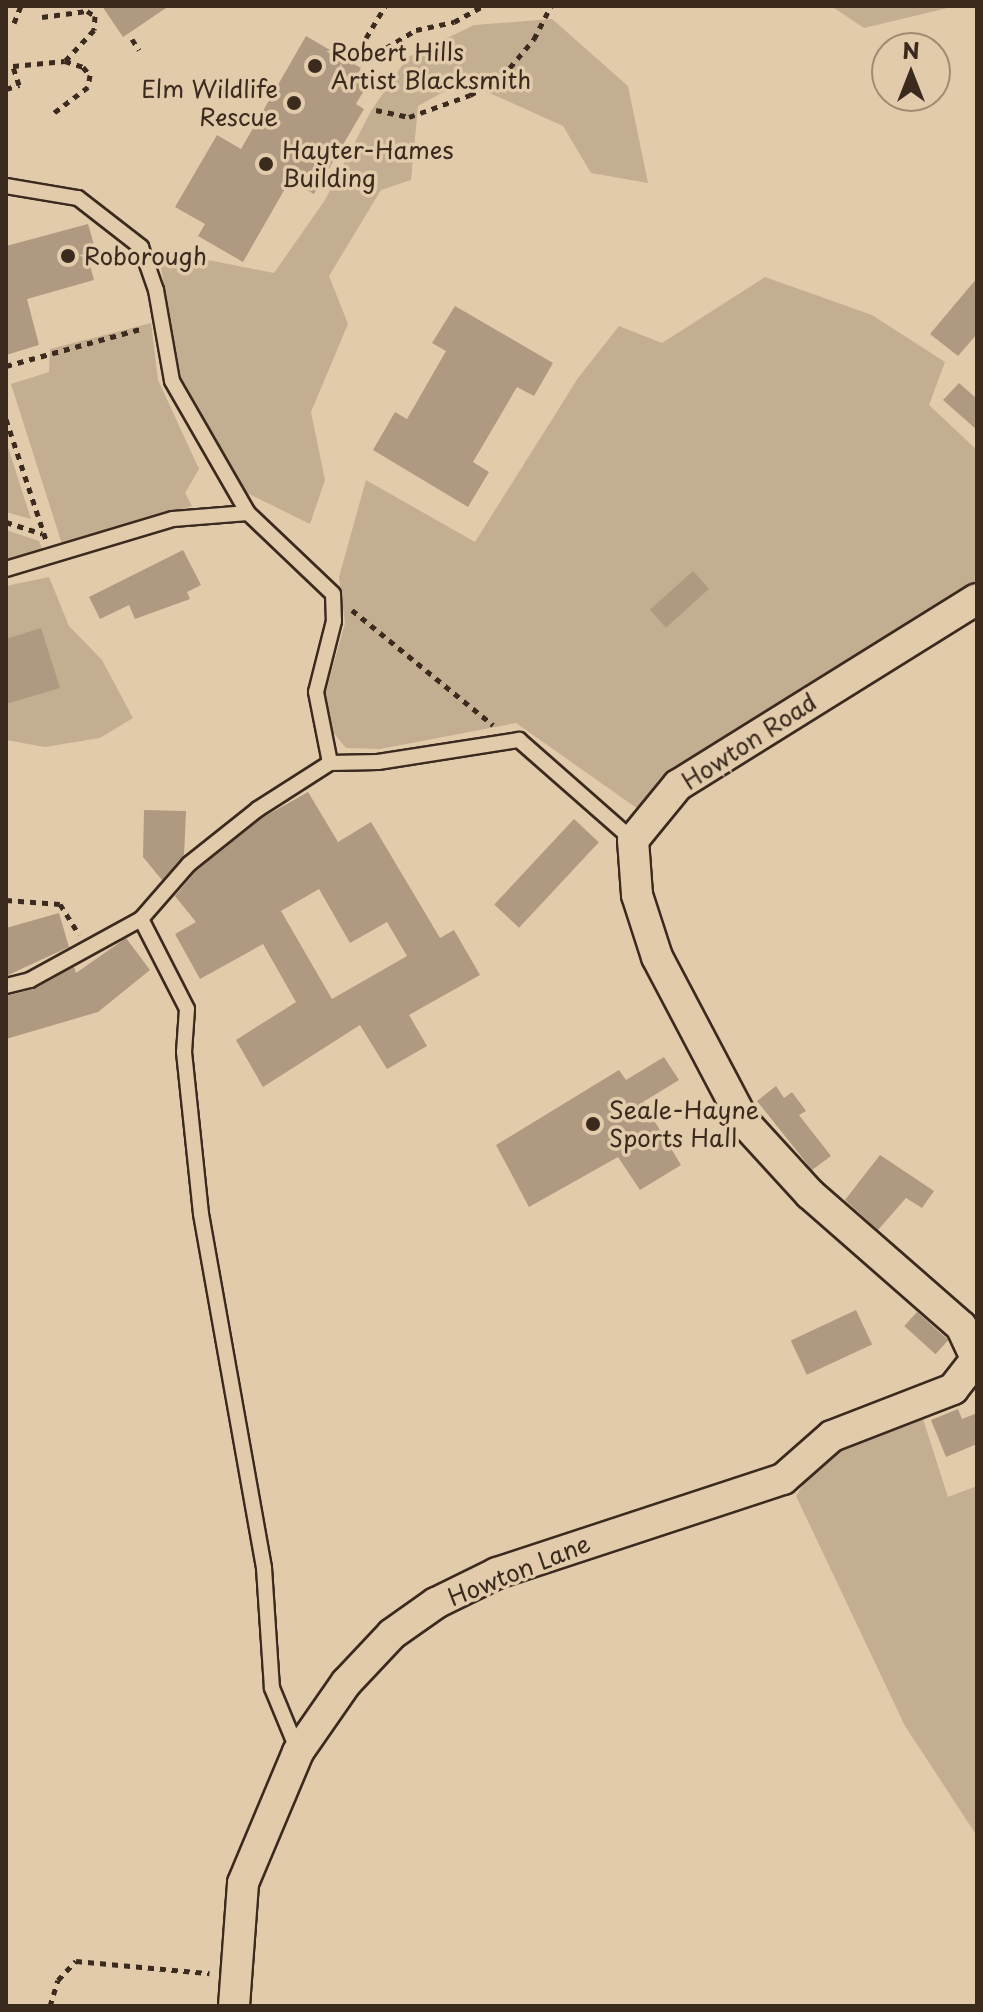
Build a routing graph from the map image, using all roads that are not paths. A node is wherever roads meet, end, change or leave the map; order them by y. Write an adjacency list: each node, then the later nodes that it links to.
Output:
1 (6, 186): 2 (lane)
2 (248, 513): 3 (lane); 5 (lane)
3 (6, 569)
4 (977, 599): 6 (street, Howton Road)
5 (330, 763): 6 (lane); 7 (lane)
6 (633, 840): 9 (street)
7 (141, 919): 8 (lane); 10 (lane)
8 (6, 986)
9 (977, 1360): 10 (street, Howton Lane)
10 (298, 1752): 11 (street, Howton Lane)
11 (234, 2006)

